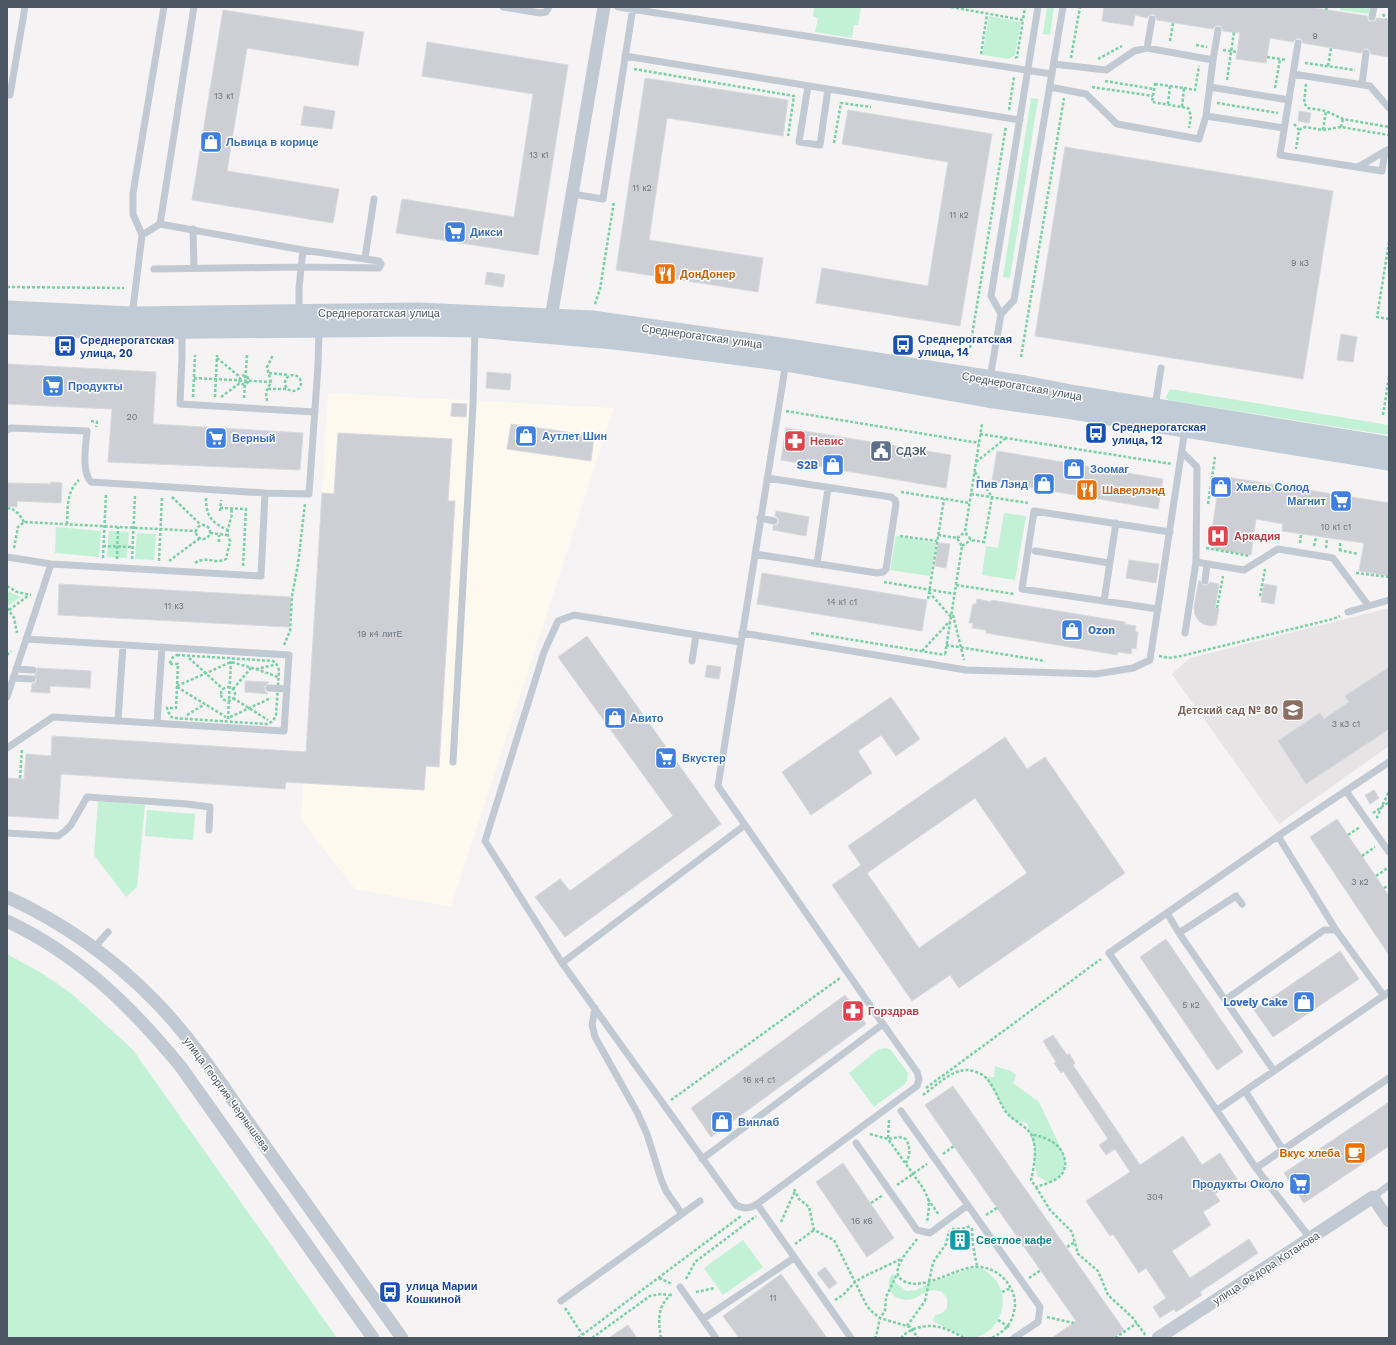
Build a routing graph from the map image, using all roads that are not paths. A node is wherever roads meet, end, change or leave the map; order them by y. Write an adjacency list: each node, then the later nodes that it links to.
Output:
1 (25, 7): 29 (lane)
2 (164, 7): 41 (lane)
3 (194, 7): 39 (lane)
4 (503, 7): 5 (lane)
5 (549, 7)
6 (604, 7): 37 (street)
7 (618, 7): 11 (lane)
8 (1038, 7): 21 (lane)
9 (1063, 7): 20 (lane)
10 (1374, 7): 12 (lane)
11 (632, 8): 18 (lane); 21 (lane)
12 (1372, 17)
13 (1152, 19): 16 (lane)
14 (1218, 30): 19 (lane)
15 (1298, 43): 23 (lane)
16 (1147, 48): 19 (lane); 20 (lane)
17 (1366, 53): 24 (lane)
18 (625, 56): 25 (lane); 37 (lane)
19 (1213, 60): 27 (lane)
20 (1054, 64): 22 (lane)
21 (1028, 70): 22 (lane); 33 (lane)
22 (1052, 74): 26 (lane)
23 (1293, 74): 24 (lane); 30 (lane)
24 (1362, 84): 31 (lane)
25 (808, 86): 28 (lane); 28 (lane)
26 (1050, 87): 32 (lane); 48 (lane)
27 (1210, 87): 30 (lane); 32 (lane)
28 (828, 89): 33 (lane)
29 (10, 95)
30 (1289, 100): 34 (lane)
31 (1389, 108)
32 (1206, 116): 34 (lane)
33 (1020, 120): 48 (lane)
34 (1284, 128): 36 (lane)
35 (1387, 150): 36 (lane); 36 (lane)
36 (1358, 167)
37 (572, 194): 49 (street)
38 (374, 199): 43 (lane)
39 (160, 224): 40 (lane); 41 (lane)
40 (193, 229): 42 (lane); 45 (lane)
41 (142, 235): 53 (lane)
42 (302, 250): 43 (lane); 44 (lane)
43 (365, 258): 44 (lane)
44 (301, 267): 45 (lane); 51 (lane)
45 (194, 268): 46 (lane)
46 (154, 269)
47 (7, 310): 53 (street, Среднерогатская улица)
48 (1000, 314): 58 (lane)
49 (551, 318): 52 (street, Среднерогатская улица); 56 (street, Среднерогатская улица)
50 (318, 320): 51 (street, Среднерогатская улица); 52 (street, Среднерогатская улица); 59 (lane)
51 (300, 321): 54 (street, Среднерогатская улица)
52 (476, 321): 56 (street, Среднерогатская улица); 105 (lane)
53 (132, 323): 54 (street, Среднерогатская улица); 55 (street, Среднерогатская улица)
54 (182, 323): 59 (lane)
55 (7, 325)
56 (786, 355): 58 (street, Среднерогатская улица); 60 (street, Среднерогатская улица); 66 (lane)
57 (1161, 368): 60 (lane)
58 (990, 380): 60 (street, Среднерогатская улица)
59 (315, 412): 68 (lane)
60 (1153, 415): 61 (street, Среднерогатская улица)
61 (1187, 421): 63 (street, Среднерогатская улица); 64 (lane); 65 (street, Среднерогатская улица)
62 (7, 430): 68 (lane)
63 (1389, 446)
64 (1182, 452): 72 (lane); 76 (lane)
65 (1389, 461)
66 (767, 478): 67 (lane); 69 (lane)
67 (828, 488): 79 (lane); 79 (lane)
68 (265, 493): 78 (lane)
69 (760, 518): 70 (lane); 74 (lane)
70 (774, 521)
71 (1116, 523): 72 (lane); 77 (lane); 83 (lane)
72 (1170, 532): 85 (lane)
73 (1034, 551): 77 (lane)
74 (755, 554): 79 (lane); 87 (lane)
75 (7, 557): 78 (lane)
76 (1196, 562): 80 (lane); 88 (lane)
77 (1110, 563): 83 (lane)
78 (51, 564): 90 (lane)
79 (817, 564)
80 (1207, 564): 81 (lane); 84 (lane)
81 (1204, 581)
82 (1389, 600): 84 (lane)
83 (1104, 601): 85 (lane)
84 (1368, 605): 86 (lane)
85 (1158, 609): 87 (lane)
86 (1348, 612)
87 (742, 633): 91 (lane)
88 (1185, 633)
89 (696, 635): 91 (lane); 94 (lane); 121 (lane)
90 (26, 639): 92 (lane); 95 (lane)
91 (740, 642): 108 (lane)
92 (123, 645): 93 (lane); 102 (lane)
93 (162, 647): 100 (lane); 103 (lane)
94 (692, 662)
95 (16, 669): 96 (lane); 97 (lane)
96 (33, 670)
97 (13, 678): 98 (lane); 101 (lane)
98 (32, 679)
99 (269, 688): 100 (lane)
100 (287, 689): 103 (lane)
101 (7, 698)
102 (118, 721): 103 (lane); 104 (lane)
103 (157, 724)
104 (7, 748)
105 (453, 762)
106 (1389, 762): 107 (lane)
107 (1346, 791): 111 (lane); 112 (lane)
108 (745, 825): 121 (lane); 125 (lane)
109 (209, 830): 110 (lane)
110 (7, 833)
111 (1278, 836): 115 (lane); 117 (lane)
112 (1389, 852)
113 (7, 897): 120 (street, улица Георгия Чернышева)
114 (1242, 904): 119 (lane)
115 (1167, 913): 119 (lane); 129 (lane)
116 (7, 921): 147 (street, улица Георгия Чернышева)
117 (1336, 930): 122 (lane); 123 (lane)
118 (108, 932): 120 (lane)
119 (1179, 933): 123 (lane)
120 (94, 948): 148 (street, улица Георгия Чернышева)
121 (562, 963): 124 (lane)
122 (1386, 994): 126 (lane)
123 (1225, 1000): 126 (lane)
124 (595, 1008): 133 (lane); 140 (lane)
125 (883, 1024): 133 (lane); 139 (lane)
126 (1274, 1071): 128 (lane)
127 (1389, 1078): 132 (lane)
128 (1245, 1091): 129 (lane); 132 (lane)
129 (1217, 1110): 134 (lane)
130 (901, 1111): 138 (lane)
131 (856, 1143): 138 (lane)
132 (1283, 1150): 134 (lane)
133 (702, 1159): 139 (lane)
134 (1256, 1168): 142 (lane)
135 (1389, 1185): 136 (lane)
136 (1373, 1197): 141 (street); 142 (street, улица Фёдора Котанова)
137 (700, 1201): 140 (lane)
138 (968, 1205): 151 (lane)
139 (755, 1206): 143 (lane)
140 (682, 1214): 145 (lane)
141 (1389, 1221)
142 (1310, 1238): 152 (street, улица Фёдора Котанова)
143 (794, 1258): 146 (lane); 150 (lane)
144 (680, 1287): 146 (lane)
145 (561, 1301)
146 (703, 1319): 149 (lane)
147 (373, 1338)
148 (402, 1338)
149 (716, 1338)
150 (851, 1338)
151 (1014, 1338)
152 (1158, 1338)

